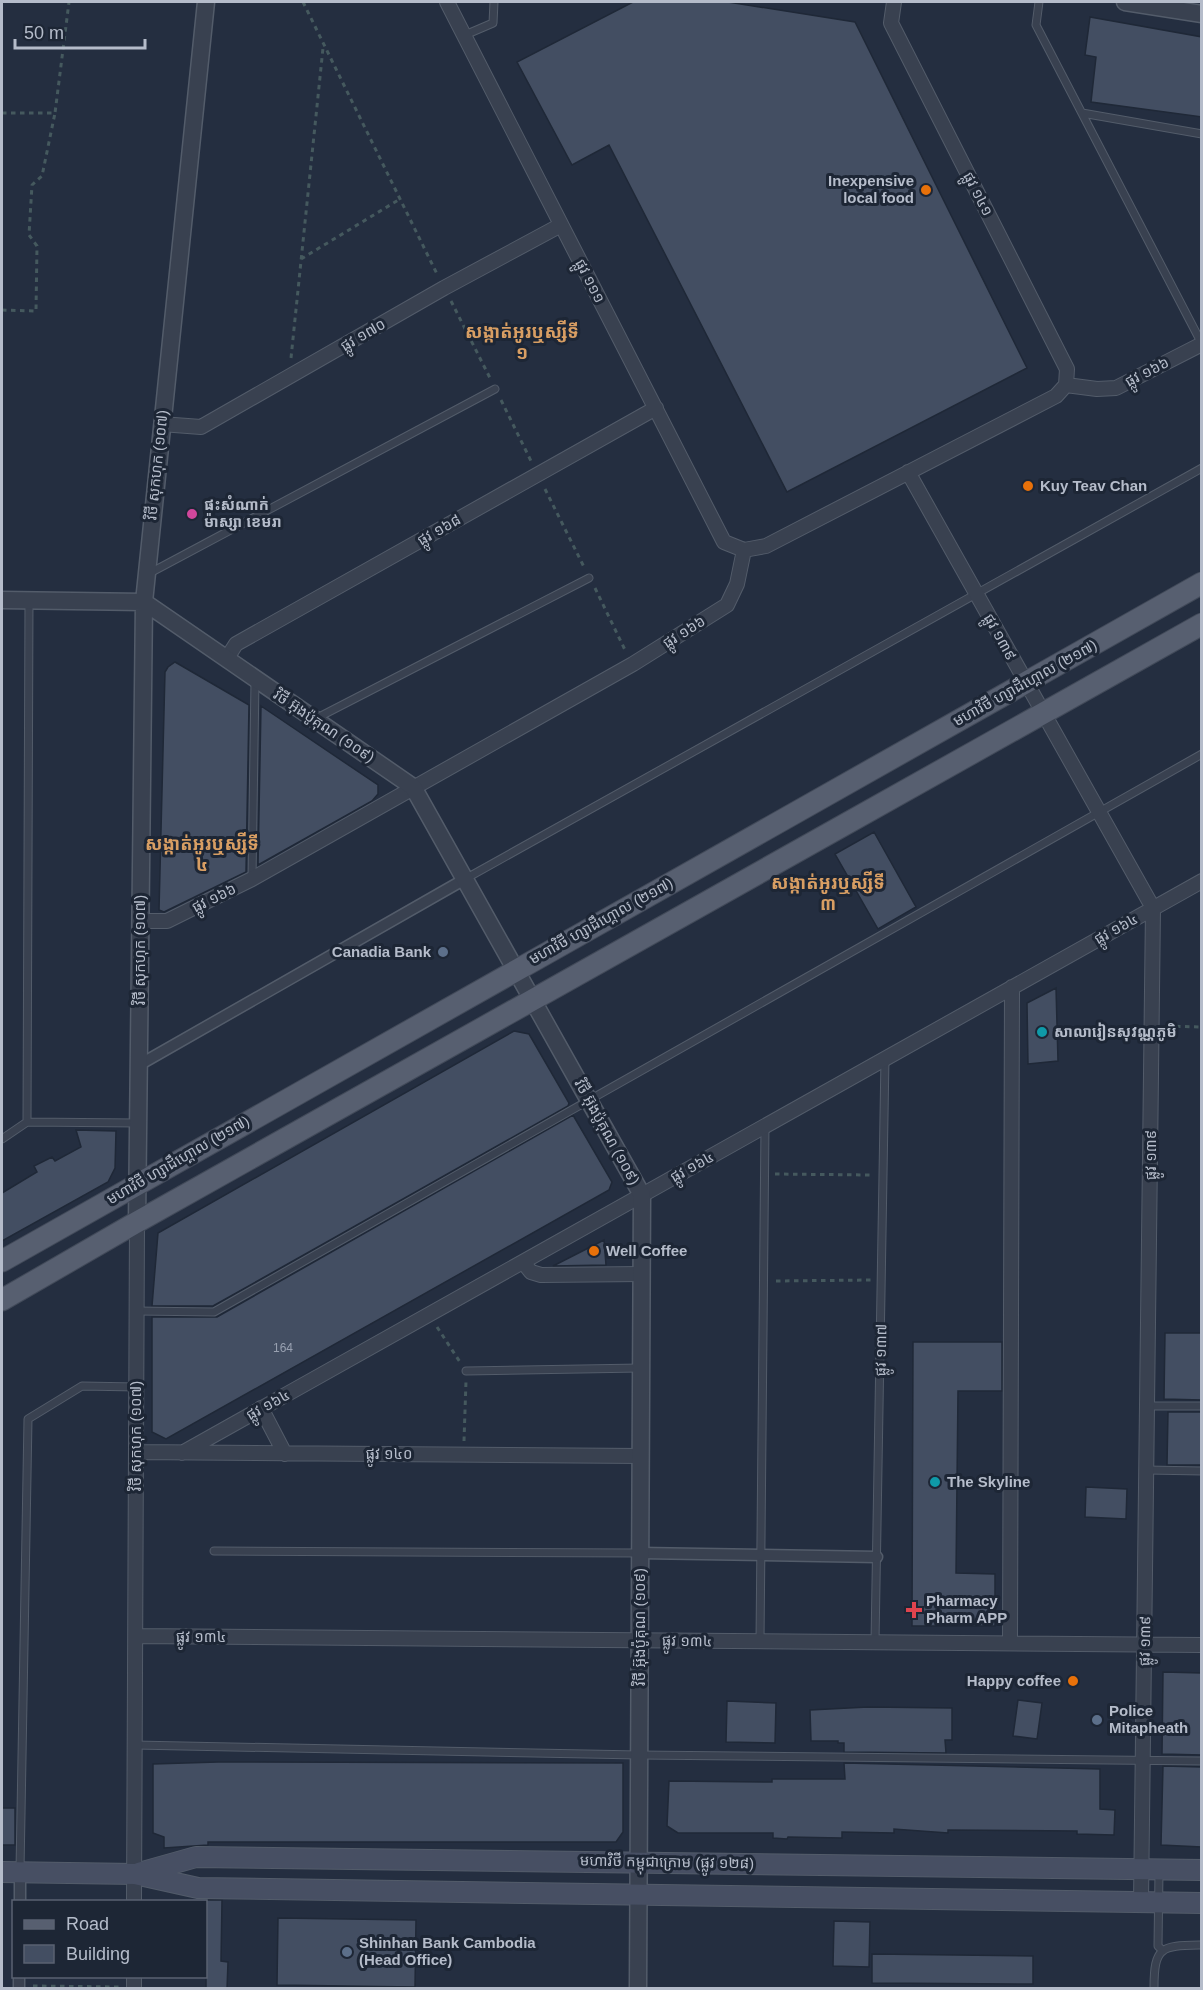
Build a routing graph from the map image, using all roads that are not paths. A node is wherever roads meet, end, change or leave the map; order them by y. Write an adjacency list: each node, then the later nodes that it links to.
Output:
1 (206, 2): 16 (street, វិថី សុកហុក (១០៧))
2 (447, 2): 8 (street, ផ្លូវ ១១១)
3 (494, 2): 8 (lane)
4 (894, 2): 13 (street, ផ្លូវ ១៤១)
5 (1038, 2): 9 (lane)
6 (1125, 2): 7 (street)
7 (1202, 14)
8 (465, 35): 11 (street, ផ្លូវ ១១១)
9 (1082, 113): 10 (lane); 12 (lane)
10 (1202, 134)
11 (561, 225): 15 (street, ផ្លូវ ១១១); 16 (street, ផ្លូវ ១៧០)
12 (1202, 344): 13 (street, ផ្លូវ ១៦៦)
13 (1066, 385): 18 (street)
14 (495, 389): 20 (lane)
15 (656, 408): 19 (street, ផ្លូវ ១១១); 28 (street, ផ្លូវ ១៦៨)
16 (161, 424): 20 (street, វិថី សុកហុក (១០៧))
17 (1202, 468): 23 (lane)
18 (908, 472): 19 (street); 23 (street, ផ្លូវ ១៣៩)
19 (744, 550): 34 (street, ផ្លូវ ១៦៦)
20 (147, 574): 26 (street, វិថី សុកហុក (១០៧))
21 (589, 578): 32 (lane)
22 (1202, 583): 30 (main road, មហាវិថី ហ្សាដឹហ្គោល (២១៧))
23 (975, 594): 30 (street, ផ្លូវ ១៣៩); 37 (lane)
24 (2, 600): 25 (street)
25 (29, 600): 26 (street); 47 (lane)
26 (144, 602): 28 (street, វិថី អ៊ុងប៉ូគុណ (១០៩)); 40 (street, វិថី សុកហុក (១០៧))
27 (1202, 624): 31 (main road)
28 (227, 658): 29 (street, វិថី អ៊ុងប៉ូគុណ (១០៩))
29 (255, 678): 32 (street, វិថី អ៊ុងប៉ូគុណ (១០៩)); 36 (lane)
30 (1025, 682): 31 (street, ផ្លូវ ១៣៩); 41 (main road, មហាវិថី ហ្សាដឹហ្គោល (២១៧))
31 (1043, 713): 35 (street, ផ្លូវ ១៣៩); 43 (main road)
32 (315, 719): 34 (street, វិថី អ៊ុងប៉ូគុណ (១០៩))
33 (1202, 754): 35 (lane)
34 (413, 787): 36 (street, ផ្លូវ ១៦៦); 37 (street, វិថី អ៊ុងប៉ូគុណ (១០៩))
35 (1098, 811): 39 (street, ផ្លូវ ១៣៩); 46 (lane)
36 (252, 879): 40 (street, ផ្លូវ ១៦៦)
37 (465, 879): 41 (street, វិថី អ៊ុងប៉ូគុណ (១០៩)); 45 (street)
38 (1202, 881): 39 (street, ផ្លូវ ១៦៤)
39 (1153, 908): 42 (street, ផ្លូវ ១៦៤); 62 (street, ផ្លូវ ១៣៩)
40 (140, 921): 45 (street, វិថី សុកហុក (១០៧))
41 (516, 969): 43 (street, វិថី អ៊ុងប៉ូគុណ (១០៩)); 51 (main road, មហាវិថី ហ្សាដឹហ្គោល (២១៧))
42 (1012, 987): 44 (street, ផ្លូវ ១៦៤); 79 (street)
43 (533, 1000): 46 (street, វិថី អ៊ុងប៉ូគុណ (១០៩)); 53 (main road)
44 (885, 1058): 49 (street, ផ្លូវ ១៦៤); 74 (lane, ផ្លូវ ១៣៧)
45 (139, 1065): 48 (street, វិថី សុកហុក (១០៧))
46 (589, 1100): 52 (street, វិថី អ៊ុងប៉ូគុណ (១០៩)); 58 (lane)
47 (27, 1122): 48 (lane); 50 (lane)
48 (138, 1123): 51 (street, វិថី សុកហុក (១០៧))
49 (765, 1126): 52 (street, ផ្លូវ ១៦៤); 73 (lane)
50 (2, 1139)
51 (138, 1183): 53 (street, វិថី សុកហុក (១០៧)); 54 (main road, មហាវិថី ហ្សាដឹហ្គោល (២១៧))
52 (642, 1195): 55 (street, ផ្លូវ ១៦៤); 56 (street, វិថី អ៊ុងប៉ូគុណ (១០៩))
53 (137, 1221): 57 (main road); 58 (street, វិថី សុកហុក (១០៧))
54 (2, 1261)
55 (523, 1262): 56 (street); 64 (street, ផ្លូវ ១៦៤)
56 (642, 1274): 59 (street, វិថី អ៊ុងប៉ូគុណ (១០៩))
57 (2, 1300)
58 (137, 1311): 61 (street, វិថី សុកហុក (១០៧))
59 (642, 1368): 60 (lane); 68 (street, វិថី អ៊ុងប៉ូគុណ (១០៩))
60 (466, 1371)
61 (137, 1387): 65 (street, វិថី សុកហុក (១០៧)); 89 (lane)
62 (1148, 1406): 63 (lane); 69 (street, ផ្លូវ ១៣៩)
63 (1202, 1406)
64 (261, 1408): 66 (street, ផ្លូវ ១៦៤); 67 (street)
65 (137, 1452): 66 (street, ផ្លូវ ១៤០); 75 (street, វិថី សុកហុក (១០៧))
66 (182, 1453): 67 (street, ផ្លូវ ១៤០)
67 (285, 1454): 68 (street, ផ្លូវ ១៤០)
68 (641, 1456): 72 (street, វិថី អ៊ុងប៉ូគុណ (១០៩))
69 (1147, 1470): 70 (lane); 80 (street, ផ្លូវ ១៣៩)
70 (1202, 1471)
71 (214, 1551): 72 (lane)
72 (640, 1553): 73 (street); 76 (street, វិថី អ៊ុងប៉ូគុណ (១០៩))
73 (761, 1555): 74 (street); 77 (lane)
74 (877, 1557): 78 (lane, ផ្លូវ ១៣៧)
75 (136, 1636): 76 (street, ផ្លូវ ១៣៤); 82 (street, វិថី សុកហុក (១០៧))
76 (640, 1640): 77 (street, ផ្លូវ ១៣៤); 83 (street, វិថី អ៊ុងប៉ូគុណ (១០៩))
77 (760, 1641): 78 (street, ផ្លូវ ១៣៤)
78 (875, 1642): 79 (street, ផ្លូវ ១៣៤)
79 (1010, 1643): 80 (street, ផ្លូវ ១៣៤)
80 (1144, 1645): 81 (street, ផ្លូវ ១៣៤); 84 (street, ផ្លូវ ១៣៩)
81 (1202, 1645)
82 (135, 1745): 83 (lane); 90 (street, វិថី សុកហុក (១០៧))
83 (639, 1755): 84 (lane); 86 (street, វិថី អ៊ុងប៉ូគុណ (១០៩))
84 (1143, 1760): 85 (lane); 87 (street, ផ្លូវ ១៣៩)
85 (1202, 1761)
86 (639, 1862): 87 (main road, មហាវិថី កម្ពុជាក្រោម (ផ្លូវ ១២៨)); 90 (main road, មហាវិថី កម្ពុជាក្រោម (ផ្លូវ ១២៨)); 91 (street, វិថី អ៊ុងប៉ូគុណ (១០៩))
87 (1150, 1869): 88 (main road, មហាវិថី កម្ពុជាក្រោម (ផ្លូវ ១២៨)); 94 (street, ផ្លូវ ១៣៩)
88 (1202, 1870)
89 (11, 1873): 90 (main road, មហាវិថី កម្ពុជាក្រោម (ផ្លូវ ១២៨)); 92 (street)
90 (135, 1874): 91 (main road, មហាវិថី កម្ពុជាក្រោម (ផ្លូវ ១២៨)); 93 (street, វិថី សុកហុក (១០៧))
91 (638, 1894): 94 (main road, មហាវិថី កម្ពុជាក្រោម (ផ្លូវ ១២៨)); 98 (street, វិថី អ៊ុងប៉ូគុណ (១០៩))
92 (19, 1900)
93 (134, 1900)
94 (1150, 1902): 95 (main road, មហាវិថី កម្ពុជាក្រោម (ផ្លូវ ១២៨)); 97 (lane)
95 (1202, 1903)
96 (1202, 1945): 97 (lane)
97 (1163, 1951): 99 (lane)
98 (638, 1989)
99 (1154, 1989)

